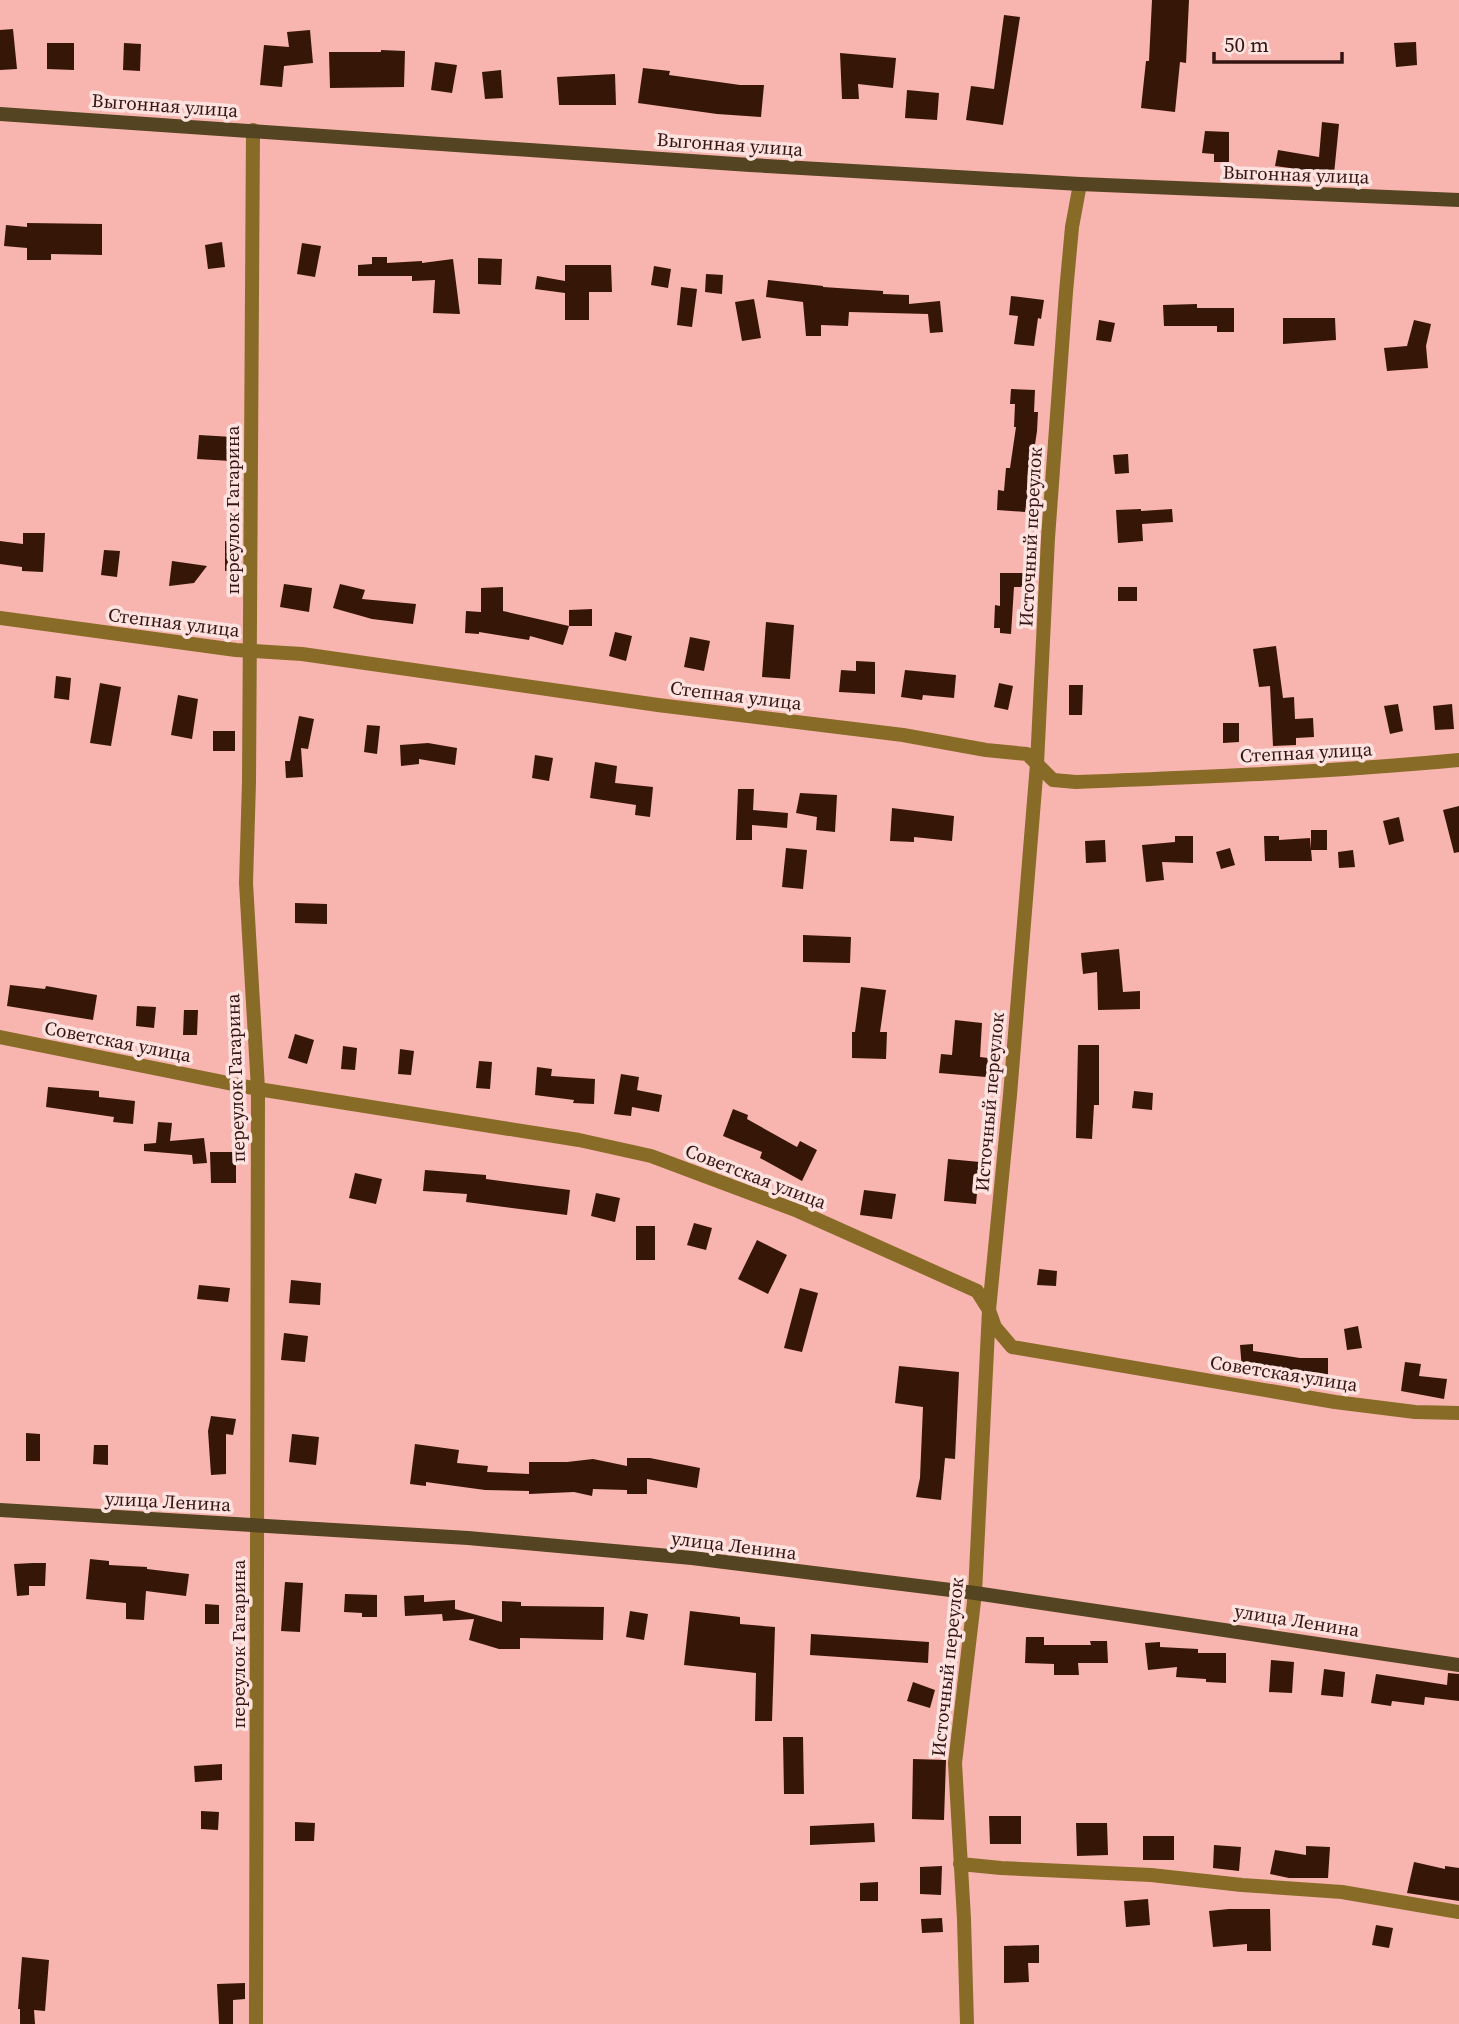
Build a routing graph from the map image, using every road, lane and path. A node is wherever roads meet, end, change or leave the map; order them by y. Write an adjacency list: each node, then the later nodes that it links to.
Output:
1 (0, 114): 2 (street, Выгонная улица)
2 (253, 130): 3 (street, Выгонная улица); 6 (street, переулок Гагарина)
3 (1080, 184): 4 (street, Выгонная улица); 8 (street, Источный переулок)
4 (1459, 200)
5 (0, 618): 6 (street, Степная улица)
6 (250, 651): 8 (street, Степная улица); 10 (street, переулок Гагарина)
7 (1459, 760): 8 (street, Степная улица)
8 (1037, 764): 11 (street, Источный переулок)
9 (0, 1037): 10 (street, Советская улица)
10 (258, 1089): 11 (street, Советская улица); 14 (street, переулок Гагарина)
11 (989, 1310): 12 (street, Советская улица); 15 (street, Источный переулок)
12 (1459, 1413)
13 (0, 1510): 14 (street, улица Ленина)
14 (258, 1525): 15 (street, улица Ленина); 19 (street, переулок Гагарина)
15 (975, 1593): 16 (street, улица Ленина); 17 (street, Источный переулок)
16 (1459, 1665)
17 (960, 1864): 18 (street); 20 (street, Источный переулок)
18 (1459, 1912)
19 (256, 2024)
20 (967, 2024)

